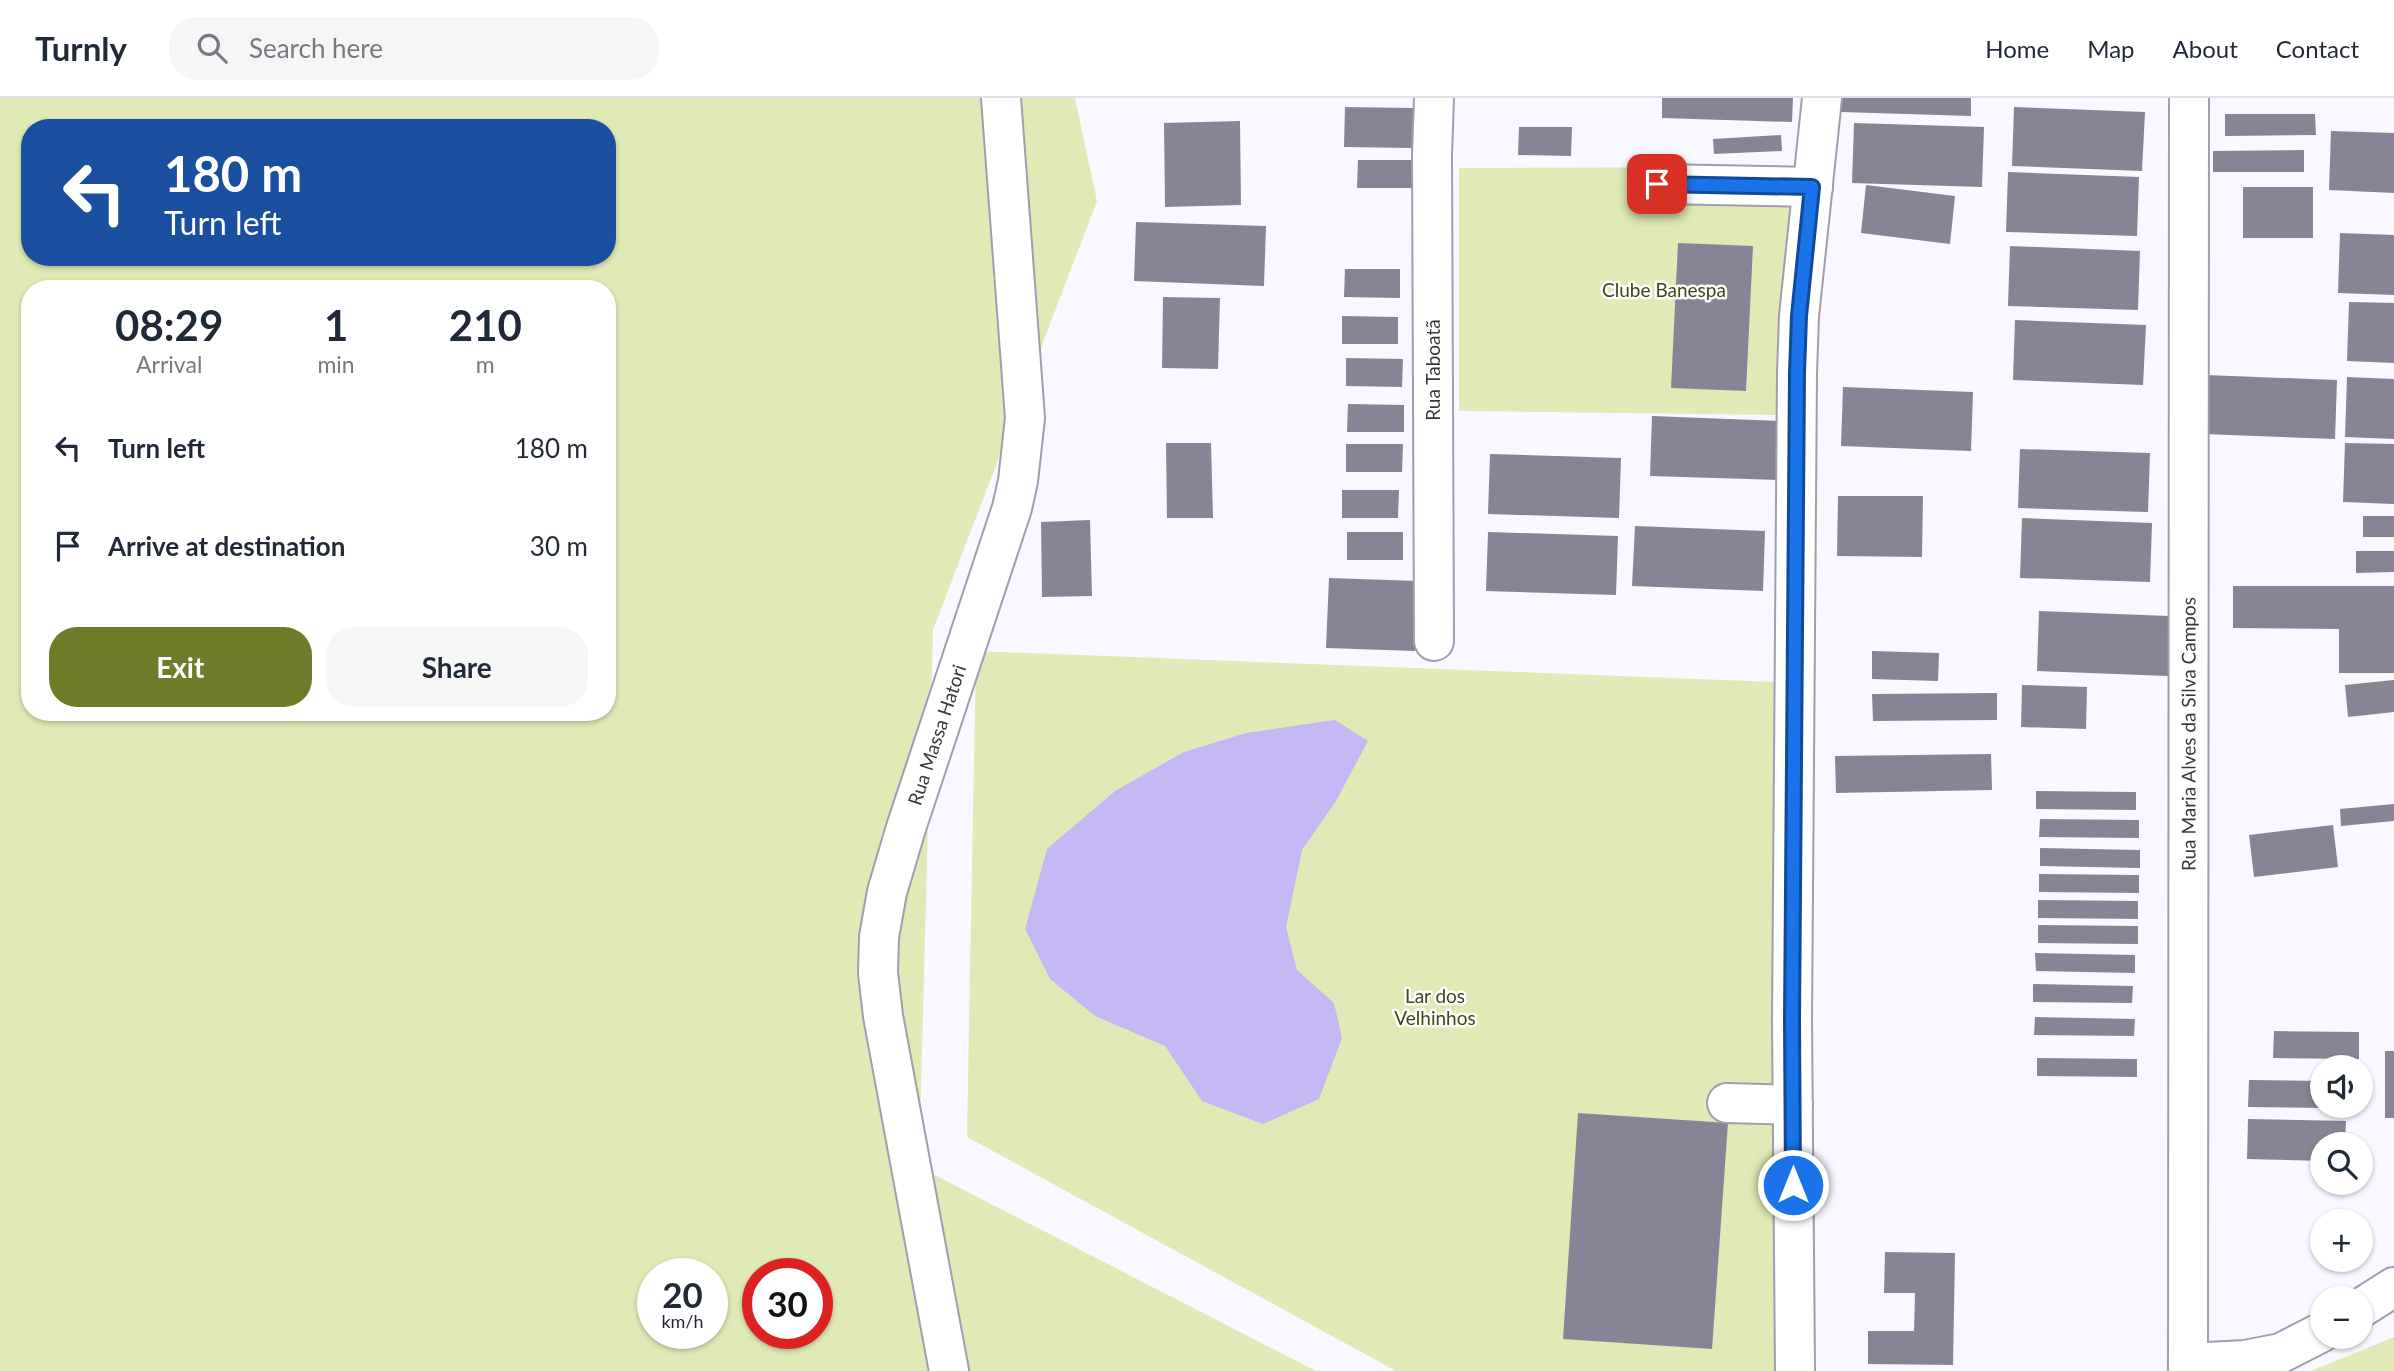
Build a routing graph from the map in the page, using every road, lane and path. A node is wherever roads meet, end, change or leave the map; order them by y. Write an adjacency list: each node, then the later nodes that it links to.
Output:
1 (1001, 98): 14 (street, Rua Massa Hatori)
2 (1434, 98): 7 (street, Rua Taboatã)
3 (1822, 98): 6 (street)
4 (2189, 98): 13 (street, Rua Maria Alves da Silva Campos)
5 (1657, 184): 6 (street)
6 (1812, 187): 9 (street)
7 (1434, 641)
8 (1727, 1103): 9 (street)
9 (1793, 1105): 15 (street)
10 (2394, 1287): 11 (street)
11 (2373, 1300)
12 (2310, 1338): 13 (street)
13 (2188, 1367)
14 (949, 1371)
15 (1795, 1371)

